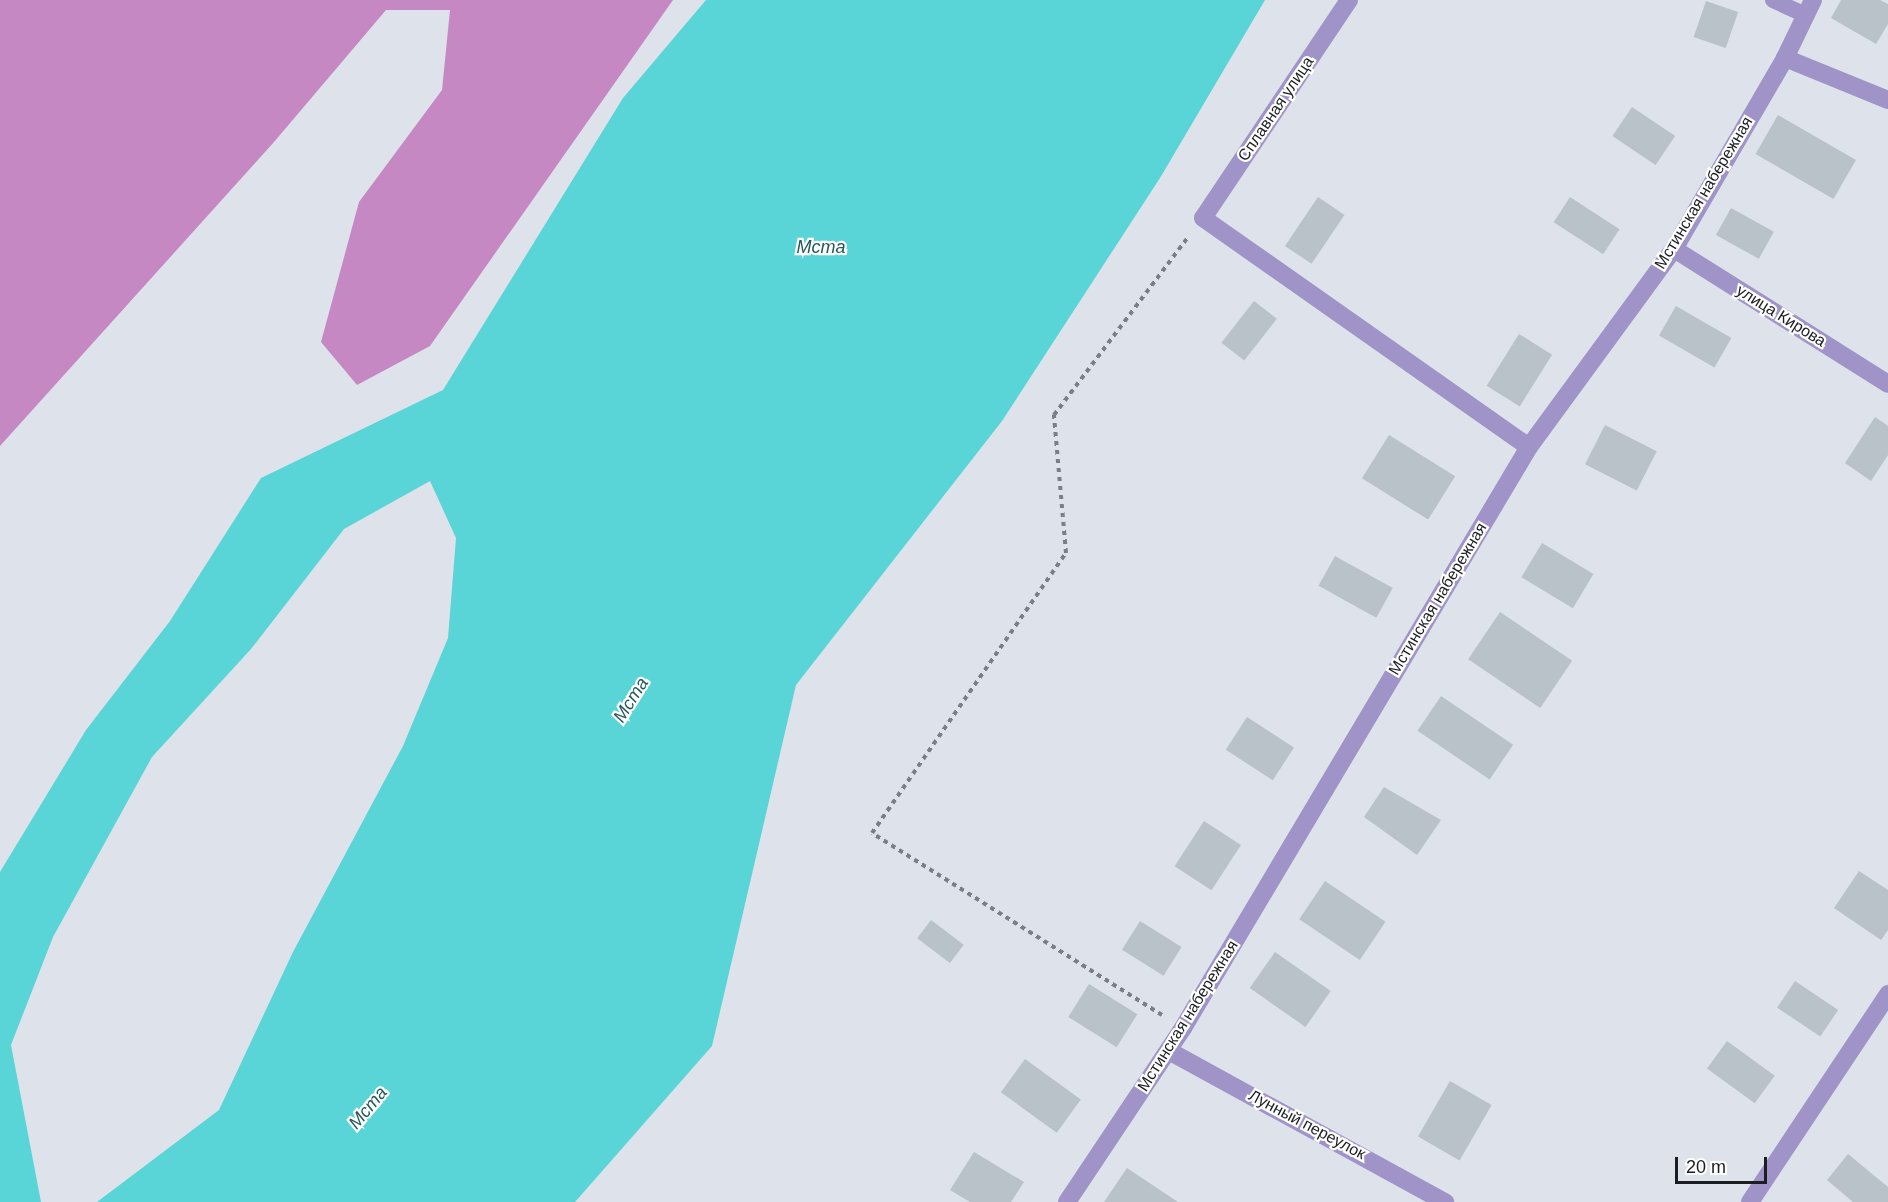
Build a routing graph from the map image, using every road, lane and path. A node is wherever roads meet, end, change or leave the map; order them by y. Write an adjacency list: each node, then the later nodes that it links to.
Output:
1 (1349, 0): 6 (street, Сплавная улица)
2 (1773, 0): 3 (lane)
3 (1809, 8): 4 (street, Мстинская набережная)
4 (1785, 58): 5 (street); 7 (street, Мстинская набережная)
5 (1888, 100)
6 (1203, 218): 9 (street); 11 (path)
7 (1674, 249): 8 (street, улица Кирова); 9 (street, Мстинская набережная)
8 (1888, 384)
9 (1528, 447): 11 (street, Мстинская набережная)
10 (1888, 994): 15 (street)
11 (1183, 1029): 12 (street, Мстинская набережная)
12 (1168, 1051): 13 (street, Мстинская набережная); 14 (street, Лунный переулок)
13 (1067, 1202)
14 (1445, 1202)
15 (1750, 1202)

